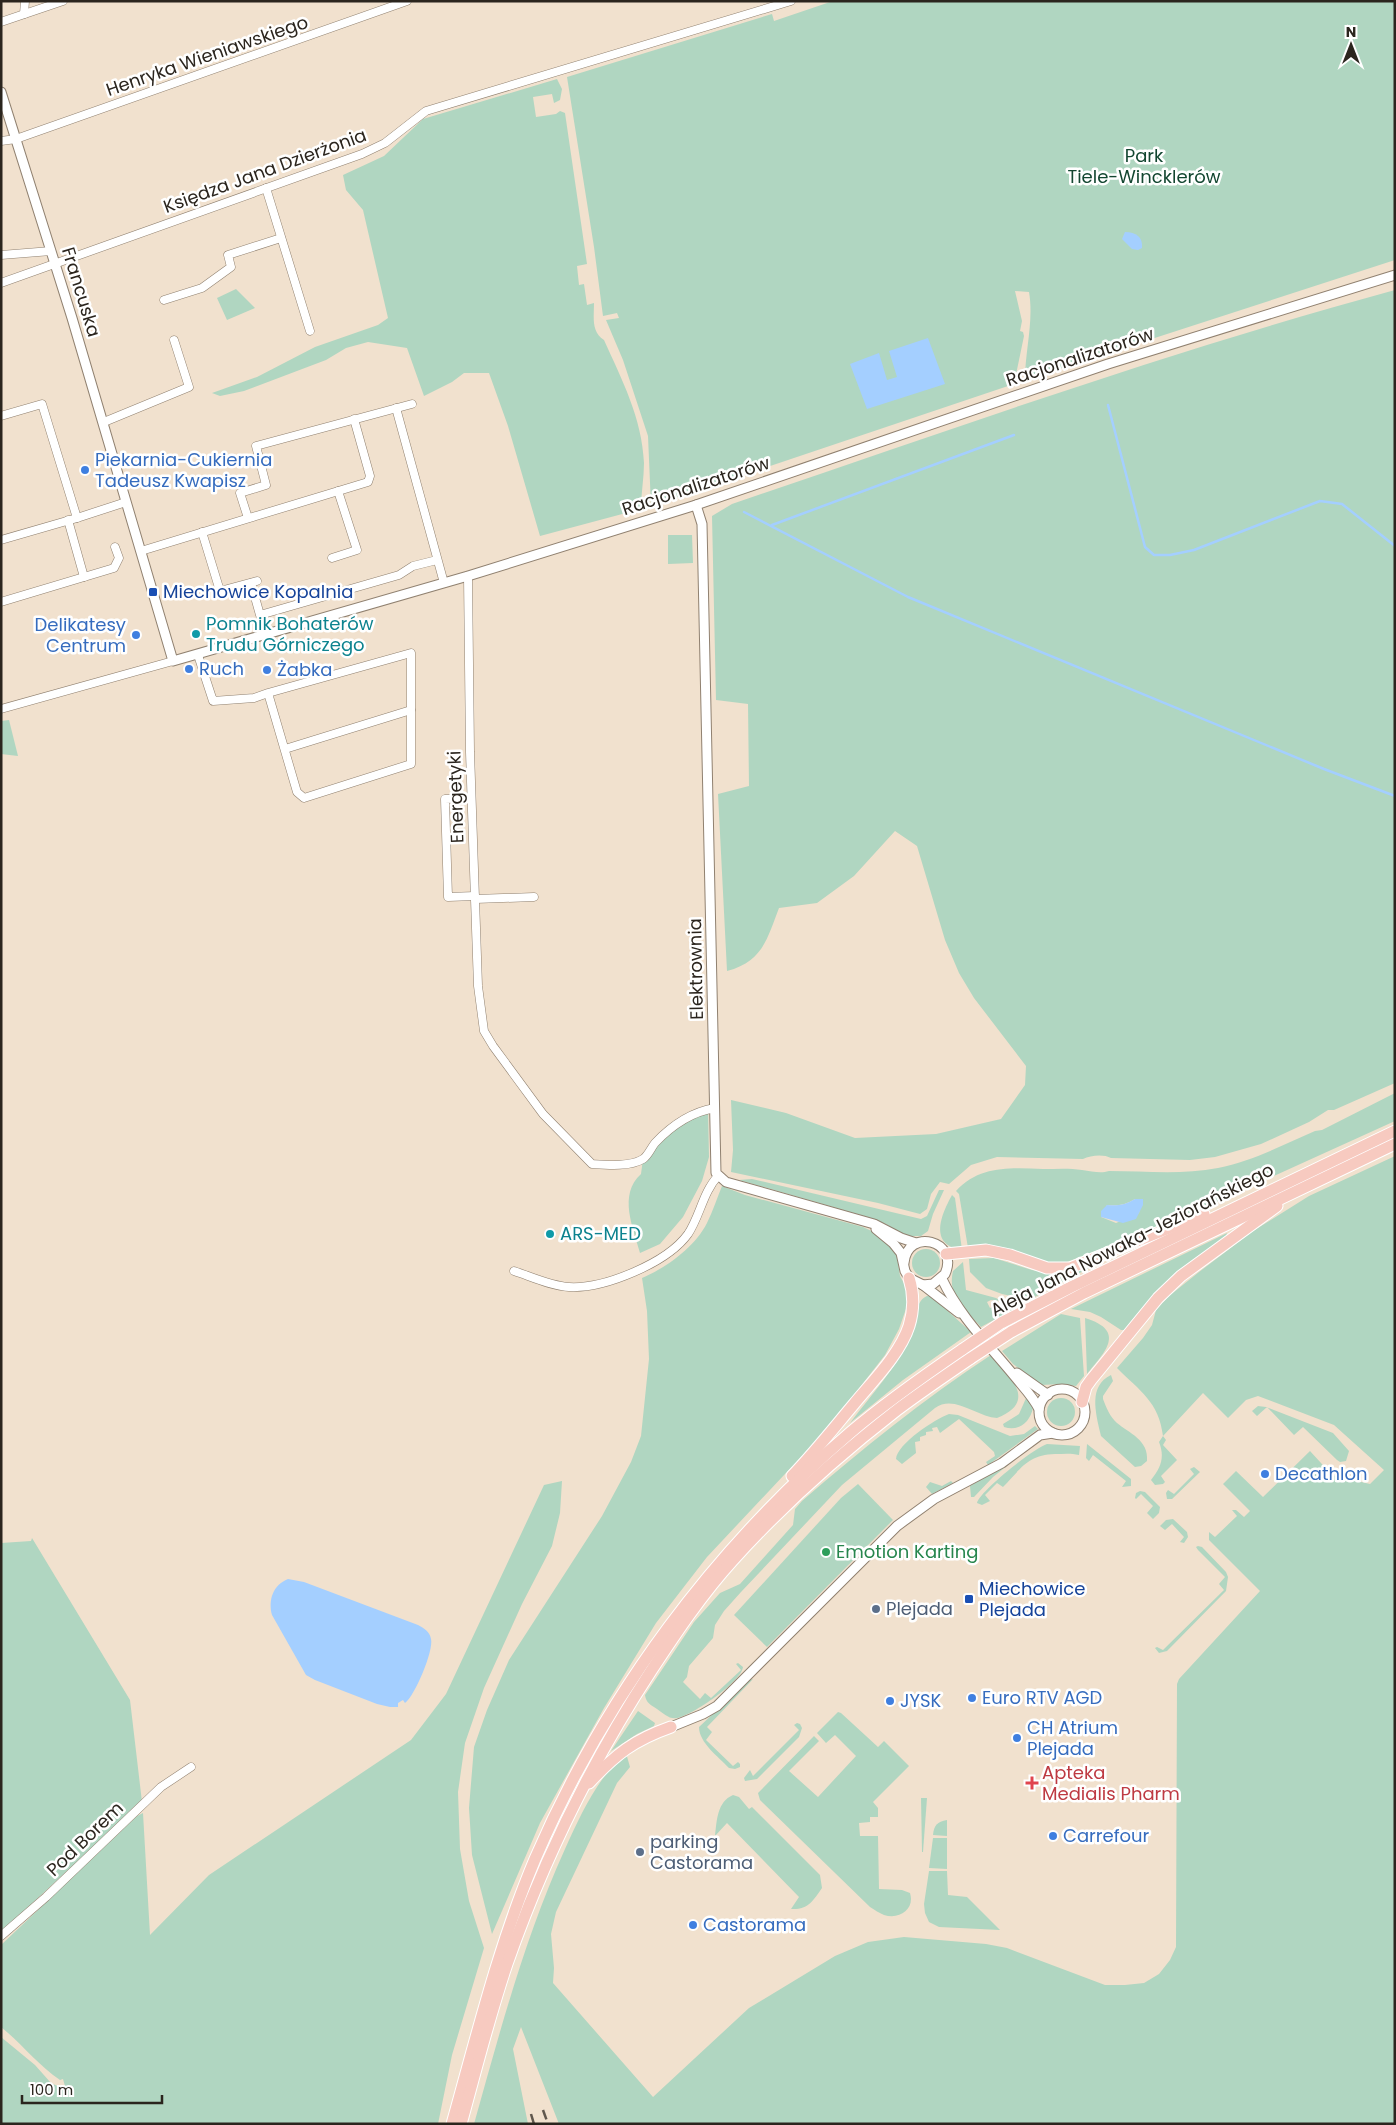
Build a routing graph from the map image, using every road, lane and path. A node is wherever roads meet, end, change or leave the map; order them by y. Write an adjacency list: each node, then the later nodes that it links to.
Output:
1 (25, 1): 5 (street)
2 (64, 1): 5 (street)
3 (407, 1): 8 (street, Henryka Wieniawskiego)
4 (790, 1): 10 (street, Księdza Jana Dzierżonia)
5 (24, 14): 6 (street)
6 (1, 22)
7 (1, 92): 8 (street, Francuska)
8 (16, 139): 9 (street, Henryka Wieniawskiego); 12 (street, Francuska)
9 (1, 142)
10 (266, 188): 11 (street); 14 (street, Księdza Jana Dzierżonia)
11 (281, 238): 17 (street); 18 (street)
12 (51, 251): 13 (street); 14 (street, Francuska)
13 (1, 254)
14 (55, 262): 16 (street, Księdza Jana Dzierżonia); 24 (street, Francuska)
15 (1395, 275): 27 (street, Racjonalizatorów)
16 (1, 282)
17 (164, 300)
18 (310, 331)
19 (174, 340): 24 (street)
20 (412, 404): 21 (street)
21 (396, 408): 23 (street); 36 (street)
22 (1, 416): 28 (street)
23 (354, 419): 25 (street); 29 (street)
24 (104, 422): 26 (street, Francuska)
25 (338, 491): 29 (street); 35 (street)
26 (126, 502): 28 (street); 34 (street, Francuska)
27 (696, 505): 37 (street, Racjonalizatorów); 50 (street, Elektrownia)
28 (77, 518): 30 (street)
29 (248, 518): 31 (street)
30 (68, 520): 32 (street); 38 (street)
31 (202, 532): 34 (street); 36 (street)
32 (1, 540)
33 (115, 547): 38 (street)
34 (141, 551): 42 (street, Francuska)
35 (332, 558)
36 (437, 560): 39 (street)
37 (468, 576): 39 (street, Racjonalizatorów); 47 (street, Energetyki)
38 (84, 577): 40 (street)
39 (444, 583): 41 (street, Racjonalizatorów)
40 (1, 602)
41 (198, 655): 42 (street, Racjonalizatorów); 43 (street)
42 (173, 661): 44 (street, Racjonalizatorów)
43 (268, 693): 45 (street); 46 (street)
44 (1, 709)
45 (411, 710): 46 (street); 46 (street)
46 (285, 749)
47 (471, 798): 48 (street, Energetyki); 48 (street)
48 (475, 897): 49 (street); 50 (street, Energetyki)
49 (534, 897)
50 (715, 1108): 53 (street, Elektrownia)
51 (1395, 1131): 54 (main road, Aleja Jana Nowaka-Jeziorańskiego)
52 (1395, 1144): 55 (main road, Aleja Jana Nowaka-Jeziorańskiego)
53 (718, 1176): 56 (street); 60 (street)
54 (1296, 1177): 58 (main road); 65 (main road, Aleja Jana Nowaka-Jeziorańskiego, bridge)
55 (1306, 1186): 65 (main road, Aleja Jana Nowaka-Jeziorańskiego, bridge); 68 (main road)
56 (861, 1220): 57 (street); 59 (street)
57 (916, 1244): 58 (street); 59 (street)
58 (946, 1254): 62 (street)
59 (904, 1267): 61 (street)
60 (514, 1272)
61 (909, 1278): 63 (street); 71 (main road)
62 (942, 1279): 63 (street); 64 (street)
63 (923, 1285): 64 (street)
64 (964, 1317): 66 (street)
65 (967, 1353): 71 (main road, Aleja Jana Nowaka-Jeziorańskiego); 74 (main road, Aleja Jana Nowaka-Jeziorańskiego)
66 (1010, 1368): 67 (street); 69 (street)
67 (1048, 1394): 68 (street); 69 (street)
68 (1082, 1402): 70 (street)
69 (1039, 1410): 70 (street)
70 (1053, 1433): 72 (street)
71 (723, 1558): 76 (main road, Aleja Jana Nowaka-Jeziorańskiego)
72 (671, 1727): 74 (main road)
73 (192, 1767): 75 (street, Pod Borem)
74 (578, 1796): 77 (main road, Aleja Jana Nowaka-Jeziorańskiego)
75 (1, 1936)
76 (452, 2124)
77 (461, 2124)

